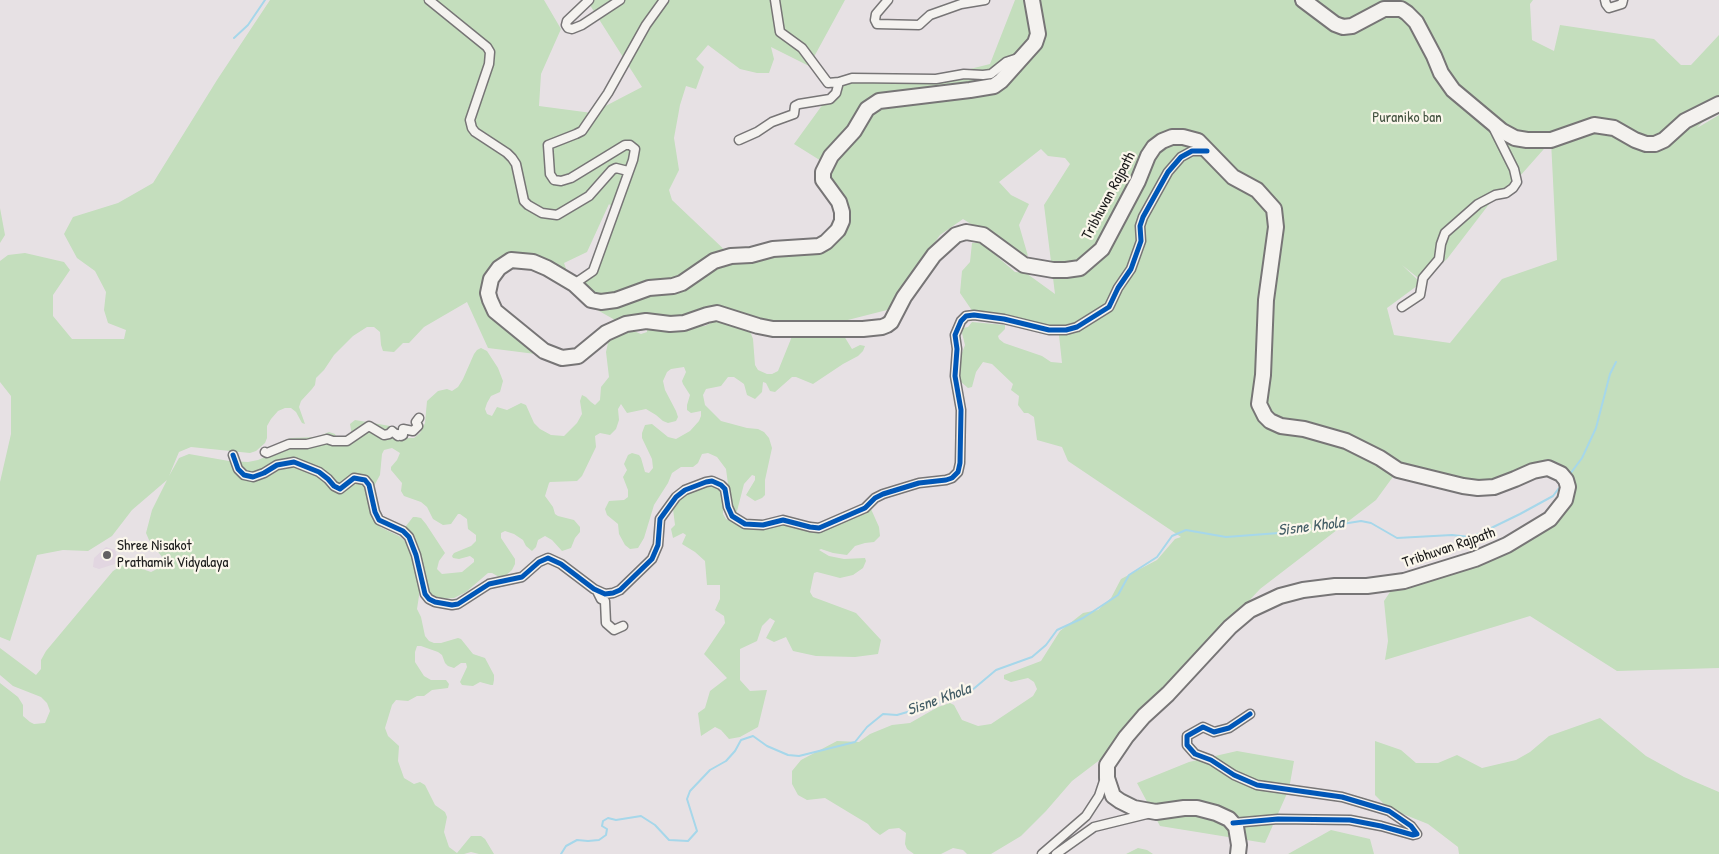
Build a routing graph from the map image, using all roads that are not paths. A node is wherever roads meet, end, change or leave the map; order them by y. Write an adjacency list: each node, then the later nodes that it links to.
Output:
1 (429, 0): 18 (street)
2 (589, 0): 3 (street)
3 (620, 0)
4 (664, 0): 18 (street)
5 (774, 0): 13 (street)
6 (888, 0): 7 (street)
7 (985, 0)
8 (1032, 0): 12 (highway, Tribhuvan Rajpath)
9 (1303, 0): 15 (highway)
10 (1604, 0): 11 (street)
11 (1623, 0)
12 (1024, 57): 13 (street); 19 (highway, Tribhuvan Rajpath)
13 (839, 82): 16 (street)
14 (1719, 104): 15 (highway)
15 (1491, 123): 20 (street)
16 (740, 140)
17 (1207, 151): 19 (highway, Tribhuvan Rajpath); 24 (street); 27 (highway, Tribhuvan Rajpath)
18 (628, 170): 19 (street)
19 (574, 284)
20 (1402, 307)
21 (419, 418): 22 (street)
22 (265, 452)
23 (233, 455): 24 (street)
24 (597, 591): 25 (street)
25 (624, 626)
26 (1250, 714): 29 (street)
27 (1106, 771): 28 (highway); 30 (street)
28 (1156, 812): 29 (highway); 30 (street)
29 (1233, 823): 32 (highway)
30 (1056, 850): 31 (street)
31 (1042, 854)
32 (1238, 854)

